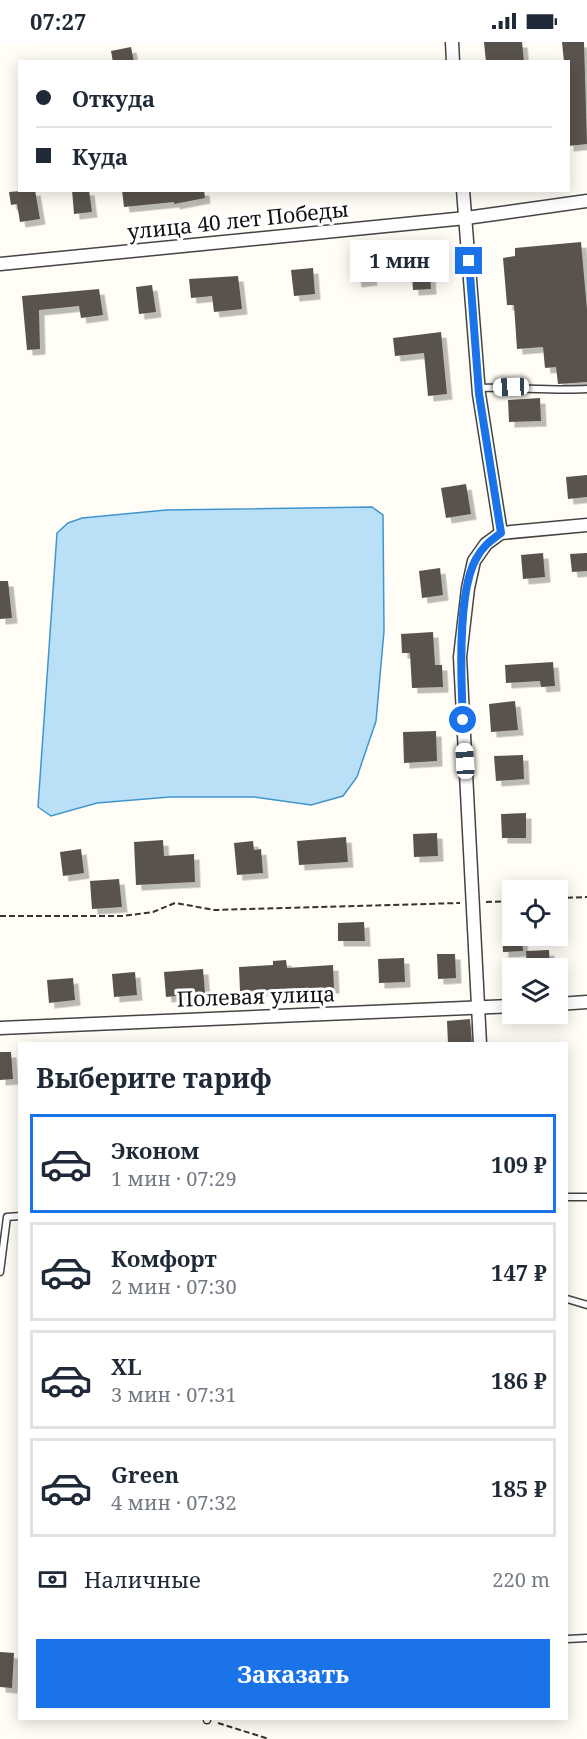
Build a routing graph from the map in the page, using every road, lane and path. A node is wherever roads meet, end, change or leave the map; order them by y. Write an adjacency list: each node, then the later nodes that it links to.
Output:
1 (452, 42): 2 (street)
2 (453, 60)
3 (464, 192): 5 (street)
4 (587, 201): 5 (street, улица 40 лет Победы)
5 (466, 218): 6 (street, улица 40 лет Победы); 7 (street)
6 (0, 264)
7 (478, 388): 8 (lane); 10 (street)
8 (587, 389)
9 (587, 525): 10 (street)
10 (501, 533): 14 (street)
11 (587, 897): 12 (path)
12 (568, 898)
13 (502, 902): 14 (path)
14 (473, 903): 15 (path); 19 (street)
15 (0, 916)
16 (587, 1002): 17 (street)
17 (568, 1003)
18 (502, 1006): 19 (street, Полевая улица)
19 (479, 1007): 20 (street, Полевая улица); 21 (street)
20 (0, 1028)
21 (480, 1042)
22 (568, 1197): 23 (lane)
23 (587, 1197)
24 (18, 1216): 25 (lane)
25 (0, 1272)
26 (568, 1299): 27 (lane)
27 (587, 1305)
28 (587, 1638): 29 (lane)
29 (568, 1639)
30 (210, 1720): 31 (path)
31 (269, 1739)

